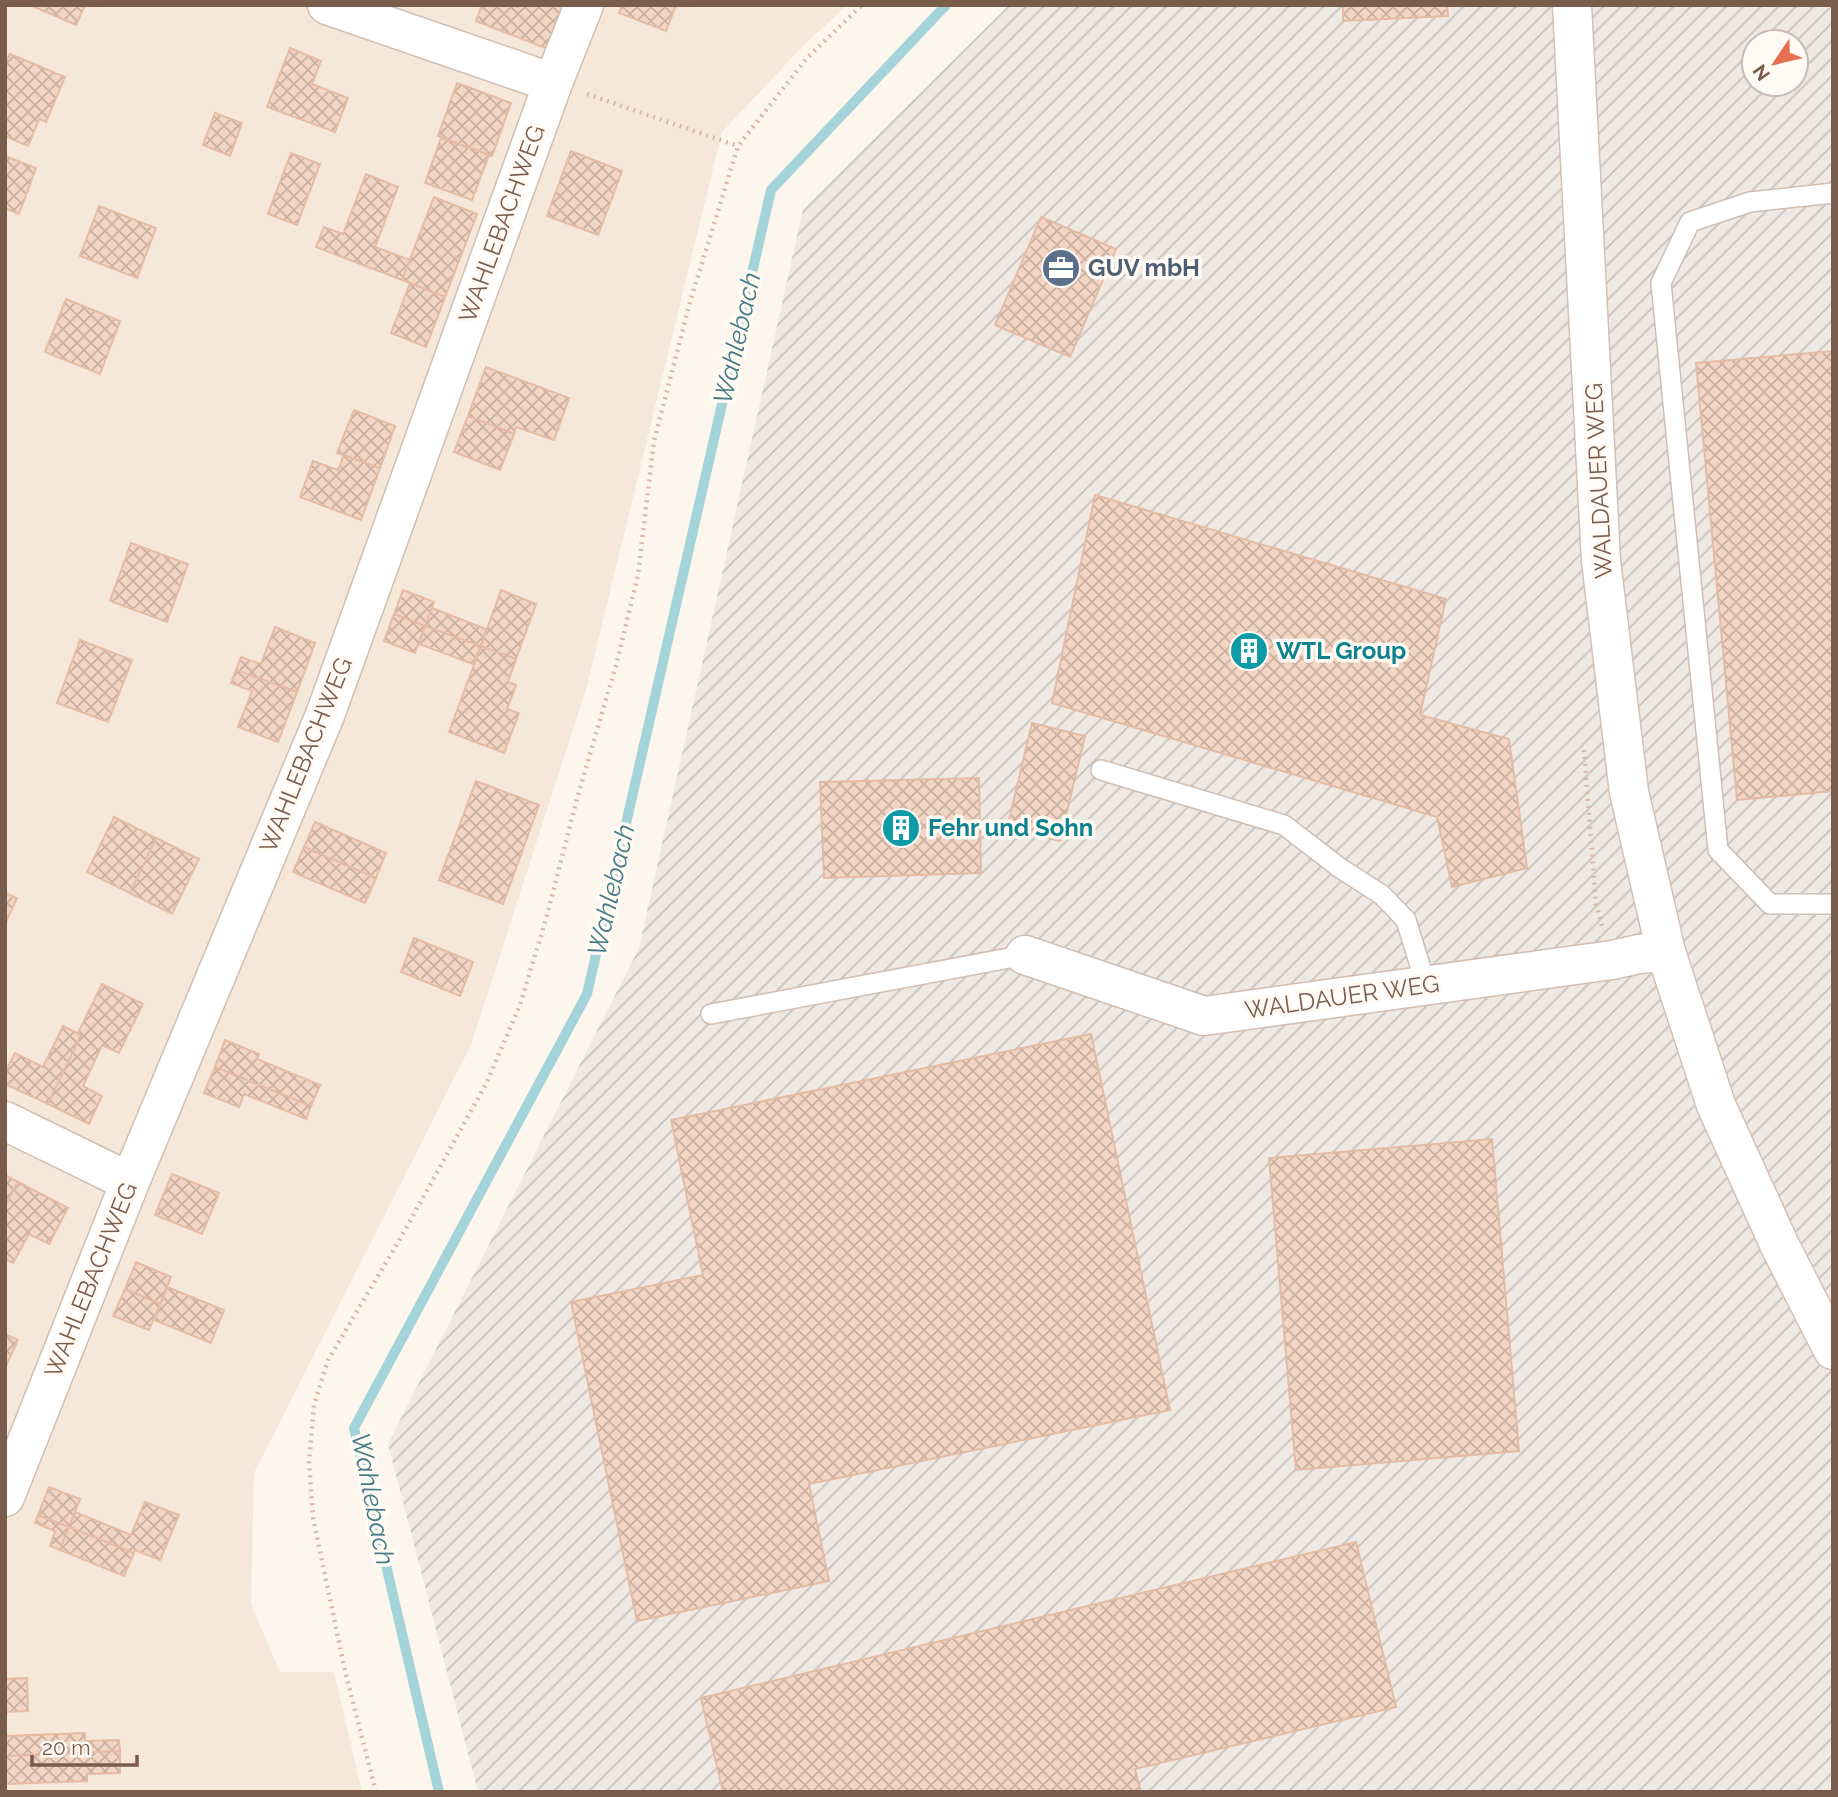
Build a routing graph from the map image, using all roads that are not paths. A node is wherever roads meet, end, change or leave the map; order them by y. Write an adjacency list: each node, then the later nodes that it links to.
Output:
1 (327, 5): 4 (street)
2 (584, 5): 4 (street, WAHLEBACHWEG)
3 (1572, 5): 8 (street, WALDAUER WEG)
4 (553, 83): 13 (street, WAHLEBACHWEG)
5 (1833, 193): 7 (lane)
6 (1101, 770): 10 (lane)
7 (1833, 904)
8 (1666, 951): 10 (street, WALDAUER WEG); 14 (street, WALDAUER WEG)
9 (1025, 955): 10 (street, WALDAUER WEG); 11 (lane)
10 (1426, 985)
11 (711, 1014)
12 (5, 1121): 13 (street)
13 (130, 1182): 15 (street, WAHLEBACHWEG)
14 (1833, 1350)
15 (5, 1497)

